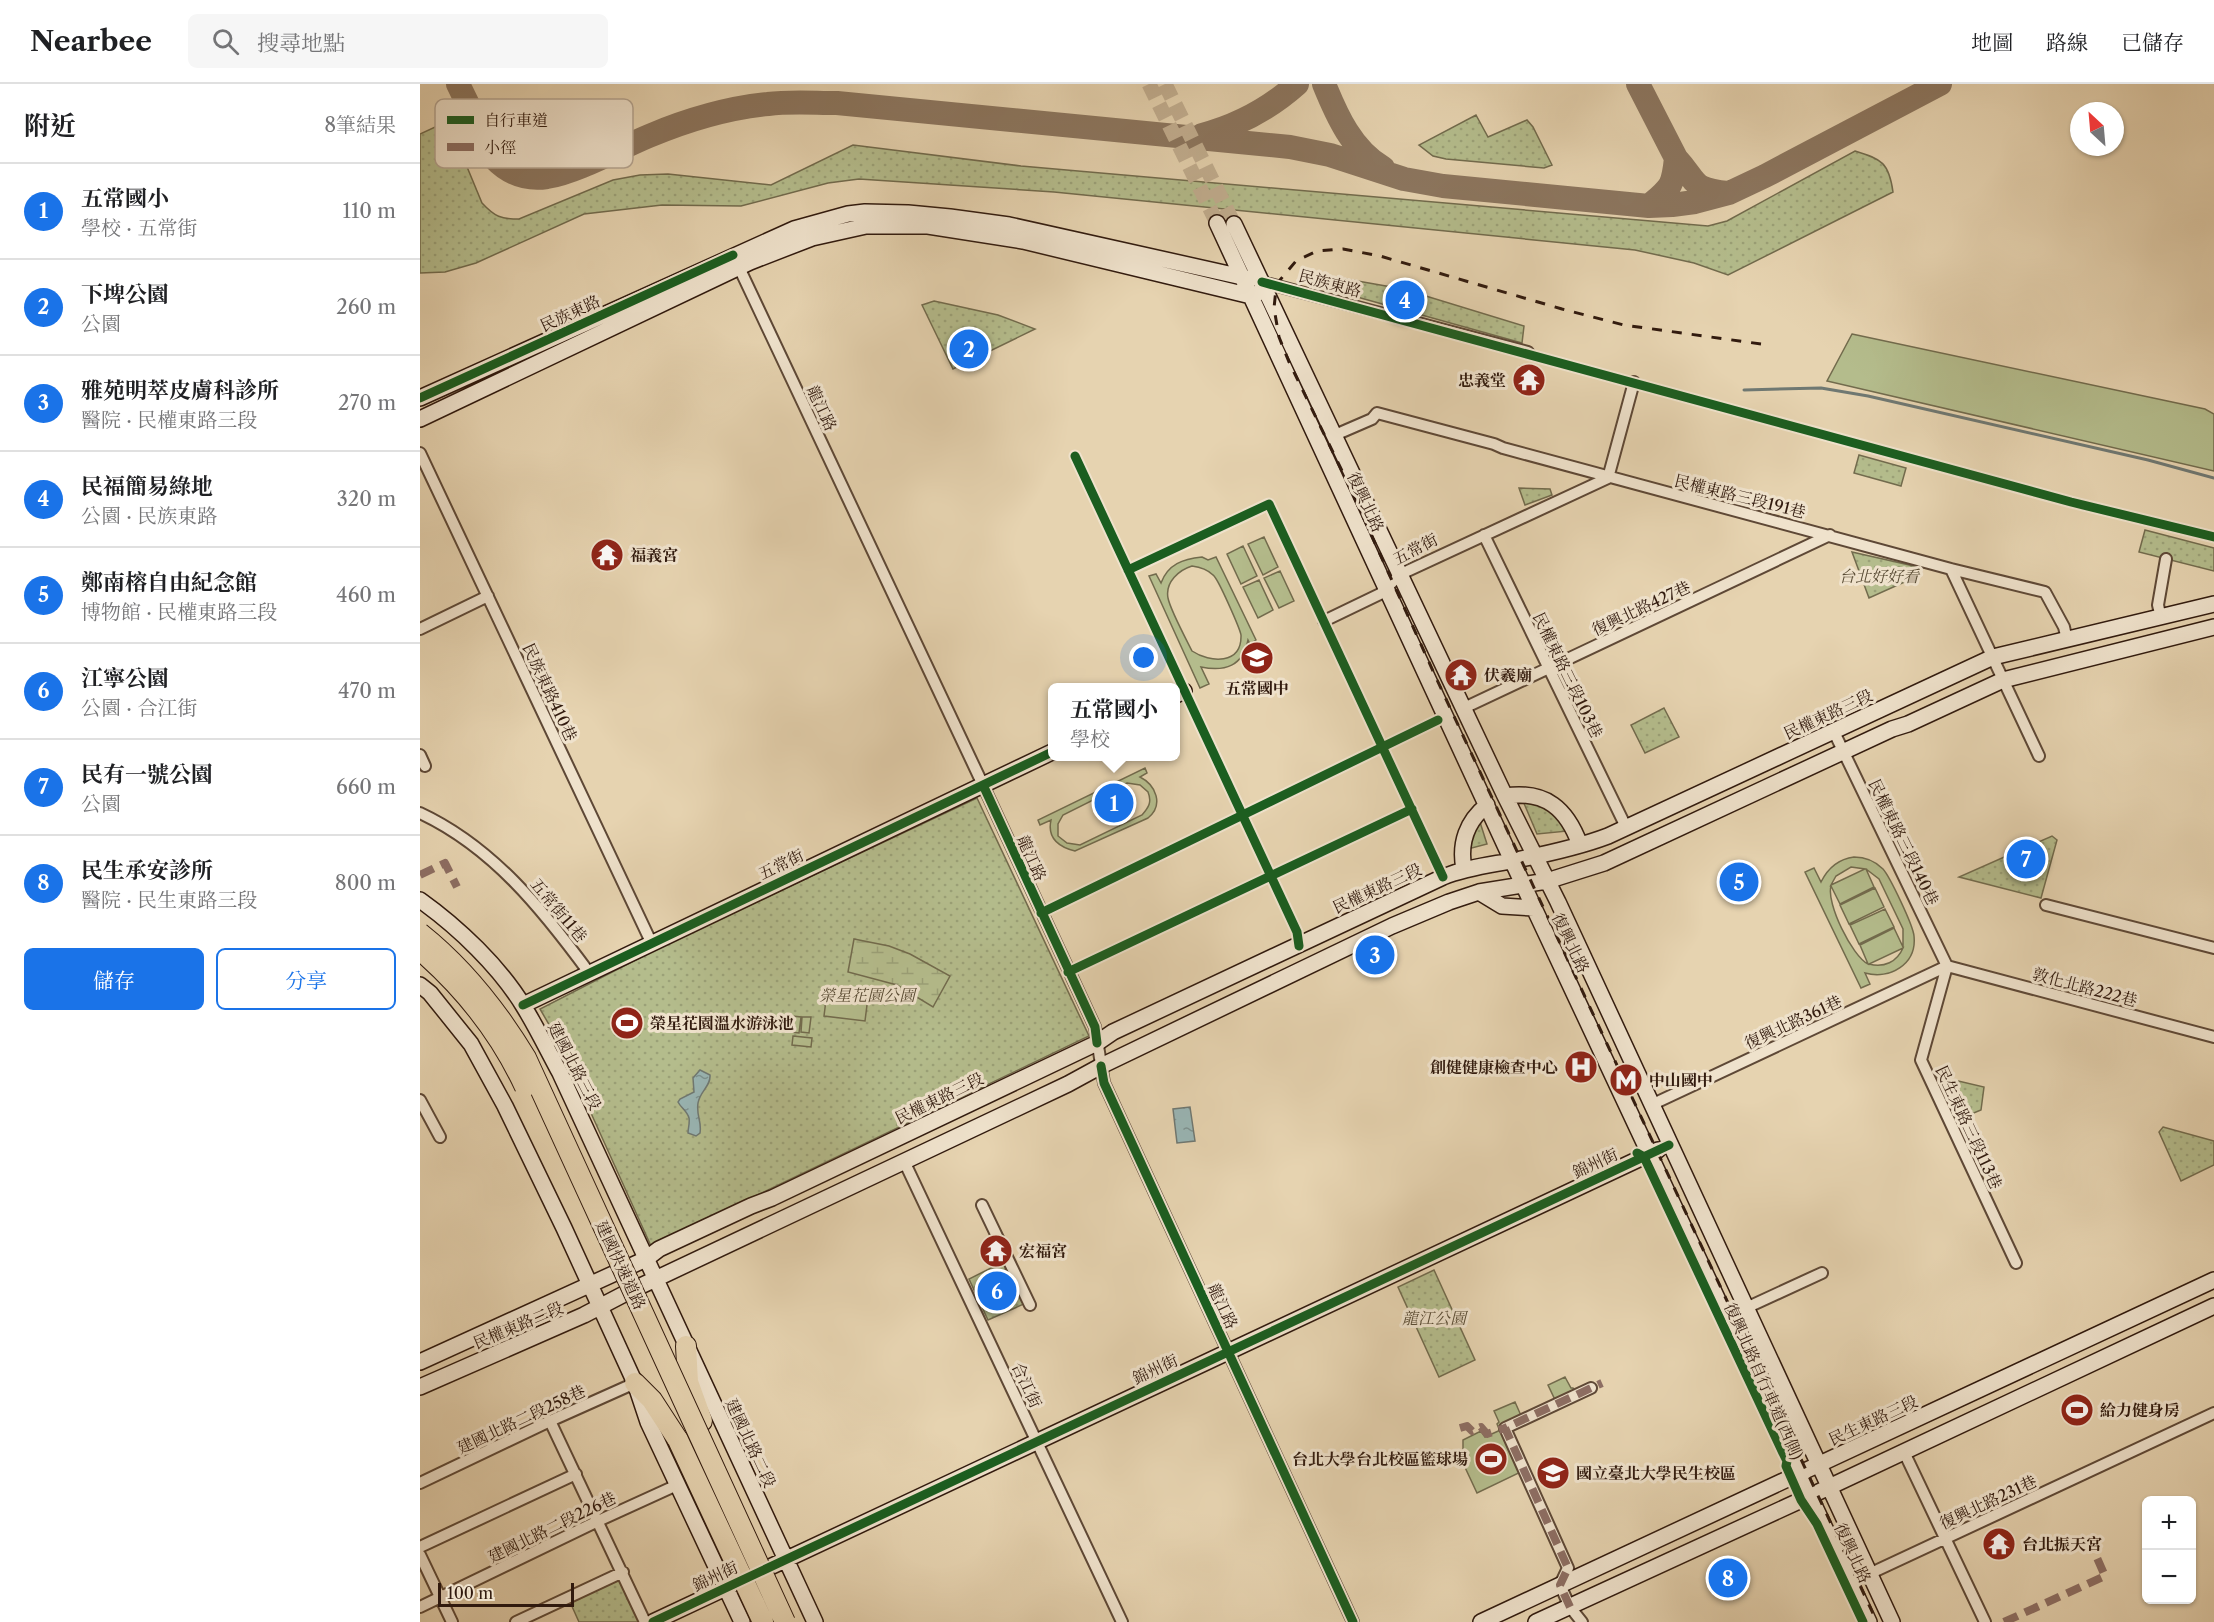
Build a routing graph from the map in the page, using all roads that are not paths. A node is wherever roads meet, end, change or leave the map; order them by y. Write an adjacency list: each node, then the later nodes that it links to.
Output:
1 (1217, 223): 4 (main road, 復興北路)
2 (1234, 224): 5 (main road, 復興北路)
3 (736, 262): 4 (main road, 民族東路); 6 (main road, 民族東路); 9 (main road, 民族東路); 10 (main road, 民族東路); 37 (street, 龍江路)
4 (1243, 278): 5 (main road, 民族東路); 6 (main road, 復興北路)
5 (1264, 285): 6 (main road); 7 (street, 民族東路); 11 (main road, 復興北路)
6 (1251, 296): 19 (main road, 復興北路)
7 (1528, 352)
8 (1634, 382): 13 (street)
9 (420, 399)
10 (420, 419)
11 (1335, 435): 13 (street, 民權東路三段191巷); 18 (main road, 復興北路)
12 (420, 453): 20 (street, 民族東路410巷)
13 (1608, 477): 14 (street, 民權東路三段191巷); 15 (street, 五常街)
14 (1830, 535): 17 (street, 民權東路三段191巷); 28 (street, 復興北路427巷)
15 (1484, 536): 18 (street, 五常街); 28 (street, 民權東路三段103巷)
16 (2166, 559): 22 (street)
17 (1946, 568): 26 (street, 民權東路三段191巷); 27 (street)
18 (1401, 574): 19 (street, 五常街); 30 (main road, 復興北路)
19 (1387, 590): 23 (street, 五常街); 39 (main road, 復興北路)
20 (488, 596): 25 (street); 54 (street, 民族東路410巷)
21 (2214, 604): 22 (main road, 民權東路三段)
22 (2161, 618): 26 (main road, 民權東路三段)
23 (1324, 621)
24 (2214, 627): 29 (main road)
25 (420, 629)
26 (2067, 640): 27 (main road, 民權東路三段)
27 (1993, 657): 29 (street); 31 (main road, 民權東路三段)
28 (1548, 668): 30 (street, 復興北路427巷); 41 (street, 民權東路三段103巷)
29 (2002, 677): 32 (main road); 35 (street)
30 (1464, 708): 38 (main road, 復興北路)
31 (1834, 732): 32 (street, 民權東路三段140巷); 41 (main road, 民權東路三段)
32 (1844, 752): 46 (main road); 57 (street, 民權東路三段140巷)
33 (1048, 754): 37 (main road, 五常街)
34 (420, 755): 36 (street)
35 (2039, 756)
36 (425, 765)
37 (983, 785): 54 (main road, 五常街); 62 (street, 龍江路)
38 (1505, 796): 42 (main road); 43 (main road, 復興北路)
39 (1487, 805): 44 (main road, 復興北路); 45 (main road)
40 (420, 813): 58 (street, 五常街11巷)
41 (1626, 827): 42 (main road, 民權東路三段)
42 (1580, 845): 43 (main road, 民權東路三段)
43 (1534, 857): 44 (main road, 民權東路三段); 46 (main road, 復興北路)
44 (1512, 861): 45 (main road, 民權東路三段); 47 (main road, 復興北路)
45 (1464, 869): 62 (main road, 民權東路三段)
46 (1547, 881): 47 (main road); 65 (main road, 復興北路)
47 (1524, 885): 48 (main road); 51 (main road, 復興北路)
48 (1479, 892): 51 (main road); 63 (main road)
49 (420, 900): 52 (main road, 建國北路三段)
50 (2046, 904): 55 (street)
51 (1534, 908): 68 (main road, 復興北路)
52 (445, 919): 56 (main road); 60 (main road, 建國北路三段)
53 (420, 933): 118 (highway, 建國快速道路, bridge)
54 (652, 944): 58 (main road, 五常街)
55 (2214, 948)
56 (420, 950): 117 (highway, 建國快速道路, bridge)
57 (1947, 966): 61 (street, 敦化北路222巷); 65 (street, 復興北路361巷); 72 (street, 民生東路三段113巷)
58 (590, 974): 60 (main road, 五常街)
59 (420, 985): 77 (main road)
60 (524, 1005): 71 (main road, 建國北路三段)
61 (2214, 1037)
62 (1097, 1042): 63 (street, 龍江路); 71 (main road, 民權東路三段)
63 (1101, 1066): 69 (main road); 83 (street, 龍江路)
64 (420, 1100): 66 (street)
65 (1651, 1105): 67 (main road, 復興北路)
66 (440, 1137)
67 (1669, 1145): 68 (main road, 錦州街); 81 (main road, 復興北路)
68 (1650, 1154): 83 (main road, 錦州街); 93 (main road, 復興北路)
69 (904, 1161): 75 (main road); 90 (street, 合江街)
70 (982, 1204): 78 (street)
71 (646, 1259): 73 (main road, 民權東路三段); 75 (main road, 建國北路三段)
72 (2016, 1263)
73 (619, 1272): 77 (main road, 民權東路二段)
74 (1822, 1273): 81 (street)
75 (655, 1279): 79 (main road, 民權東路二段); 82 (main road, 建國北路二段)
76 (2214, 1280): 92 (main road, 民生東路三段)
77 (589, 1285): 79 (main road); 84 (main road, 民權東路二段)
78 (1030, 1305)
79 (599, 1306): 85 (main road); 86 (main road, 民權東路二段)
80 (2214, 1306): 91 (main road)
81 (1746, 1308): 92 (main road, 復興北路)
82 (686, 1346): 103 (main road, 建國北路二段); 119 (highway)
83 (1228, 1352): 90 (main road, 錦州街); 122 (street, 龍江路)
84 (420, 1362)
85 (636, 1383): 89 (street, 建國北路二段258巷); 96 (main road); 116 (highway, bridge)
86 (420, 1387)
87 (1591, 1388): 106 (street)
88 (2214, 1413): 100 (street, 復興北路231巷)
89 (550, 1421): 94 (street); 95 (street, 建國北路二段258巷)
90 (1037, 1442): 103 (main road, 錦州街); 121 (street, 合江街)
91 (1904, 1452): 97 (main road); 100 (street)
92 (1819, 1465): 93 (main road, 民生東路三段); 97 (main road, 復興北路)
93 (1800, 1473): 98 (main road, 復興北路); 106 (main road, 民生東路三段)
94 (576, 1474): 99 (street); 101 (street)
95 (420, 1483)
96 (677, 1485): 99 (street, 建國北路二段226巷); 107 (main road)
97 (1829, 1487): 98 (main road); 105 (main road, 復興北路)
98 (1810, 1496): 110 (main road); 126 (main road, 復興北路)
99 (598, 1521): 104 (street); 108 (street, 建國北路二段226巷)
100 (1944, 1539): 105 (street, 復興北路231巷); 128 (street)
101 (420, 1547)
102 (420, 1555): 108 (street)
103 (786, 1559): 107 (main road, 錦州街); 120 (main road, 建國北路二段)
104 (623, 1572): 112 (street); 113 (street)
105 (1869, 1574): 127 (main road, 復興北路)
106 (1560, 1585): 110 (street); 123 (main road, 民生東路三段)
107 (726, 1587): 114 (main road, 錦州街); 115 (main road)
108 (441, 1597): 109 (street, 建國北路二段226巷); 111 (street)
109 (420, 1607)
110 (1570, 1607): 124 (main road); 125 (street)
111 (452, 1622)
112 (516, 1622)
113 (645, 1622)
114 (653, 1622)
115 (742, 1622)
116 (763, 1622)
117 (776, 1622)
118 (785, 1622)
119 (793, 1622)
120 (815, 1622)
121 (1122, 1622)
122 (1353, 1622)
123 (1481, 1622)
124 (1536, 1622)
125 (1582, 1622)
126 (1869, 1622)
127 (1892, 1622)
128 (1985, 1622)

